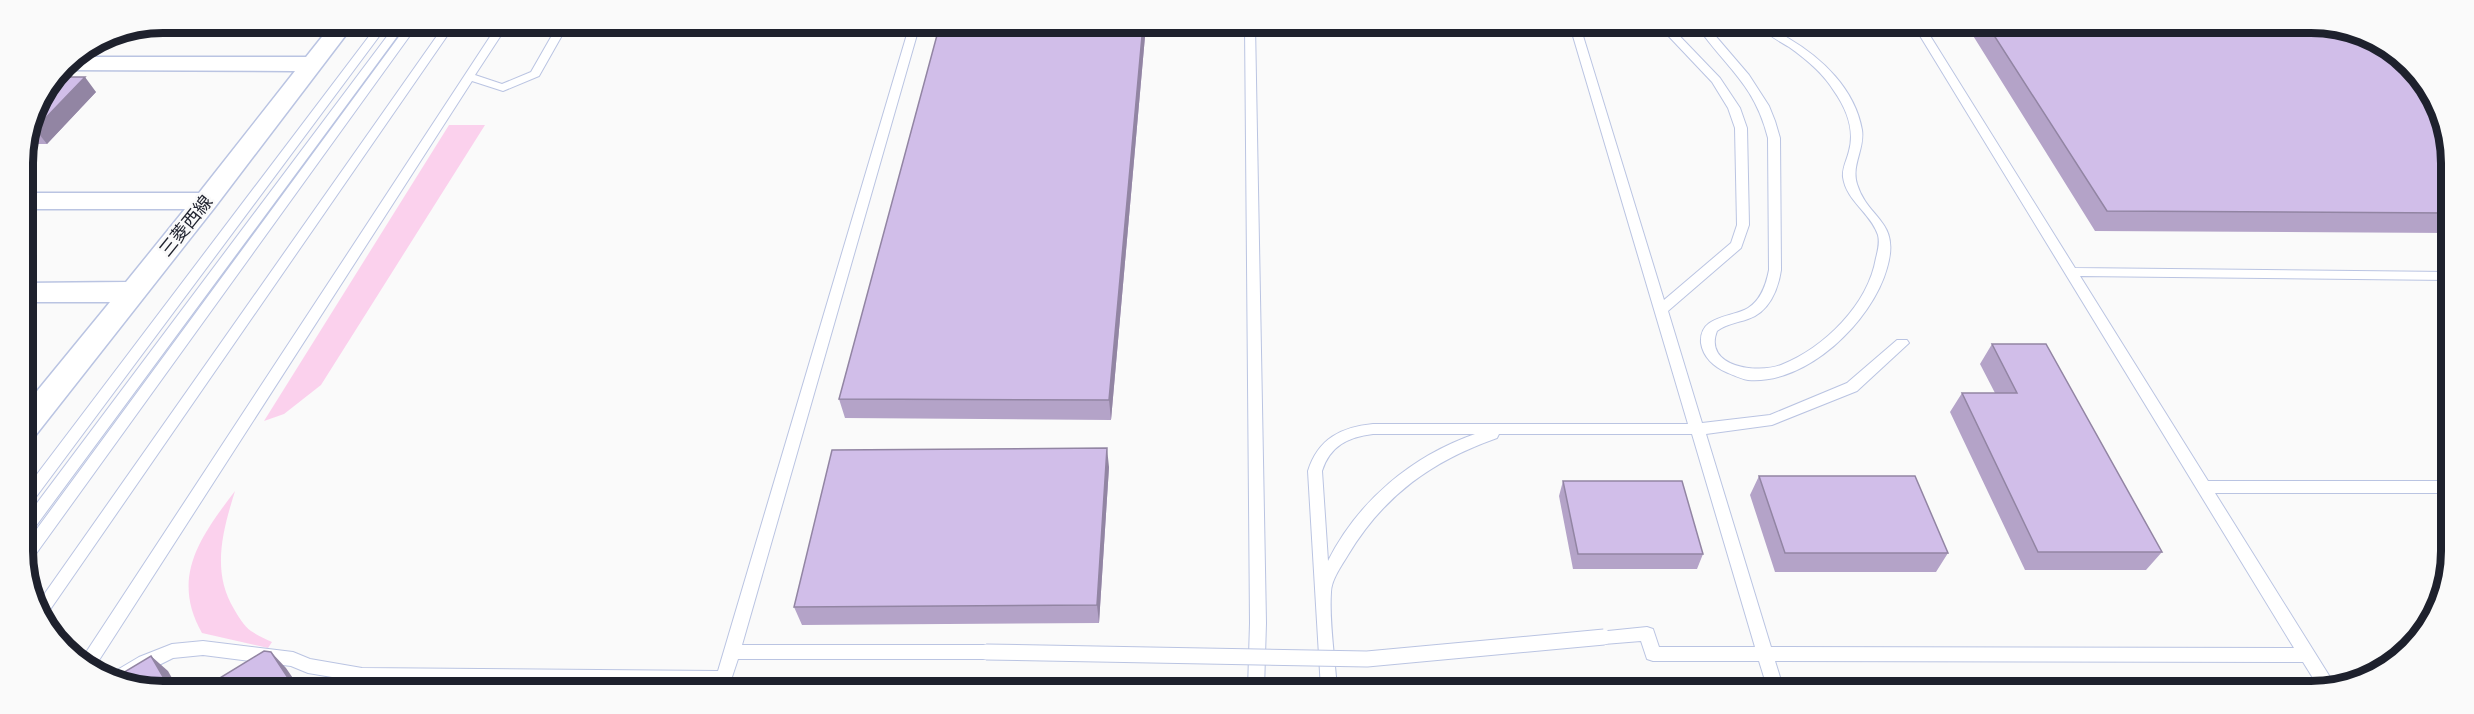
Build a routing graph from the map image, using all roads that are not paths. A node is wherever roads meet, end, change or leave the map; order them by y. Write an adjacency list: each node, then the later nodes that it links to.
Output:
1 (336, 33): 16 (street, 三菱西線)
2 (376, 33): 31 (lane)
3 (395, 33): 32 (lane)
4 (407, 33): 33 (lane)
5 (444, 33): 35 (lane)
6 (498, 33): 17 (lane)
7 (558, 33): 17 (lane)
8 (912, 33): 36 (lane)
9 (1250, 33): 41 (lane)
10 (1577, 33): 24 (lane)
11 (1671, 33): 24 (lane)
12 (1708, 33): 13 (lane)
13 (1775, 33)
14 (1923, 33): 20 (lane)
15 (79, 64): 16 (street)
16 (312, 64): 19 (street, 三菱西線)
17 (469, 77): 39 (lane)
18 (33, 201): 19 (street)
19 (206, 201): 23 (street, 三菱西線)
20 (2073, 272): 21 (lane); 29 (lane)
21 (2441, 276)
22 (33, 292): 23 (street)
23 (133, 292): 26 (street, 三菱西線)
24 (1661, 310): 27 (lane)
25 (1902, 343): 27 (lane)
26 (33, 417)
27 (1698, 429): 28 (lane); 37 (lane)
28 (1506, 430): 34 (lane); 34 (lane)
29 (2203, 487): 30 (lane); 38 (lane)
30 (2441, 487)
31 (33, 490)
32 (33, 519)
33 (33, 546)
34 (1323, 589): 42 (lane)
35 (45, 607)
36 (732, 652): 37 (lane, bridge); 40 (lane)
37 (1765, 654): 38 (lane); 43 (lane)
38 (2307, 655): 44 (lane)
39 (90, 659)
40 (123, 675)
41 (1256, 681)
42 (1329, 681)
43 (1773, 681)
44 (2323, 681)

